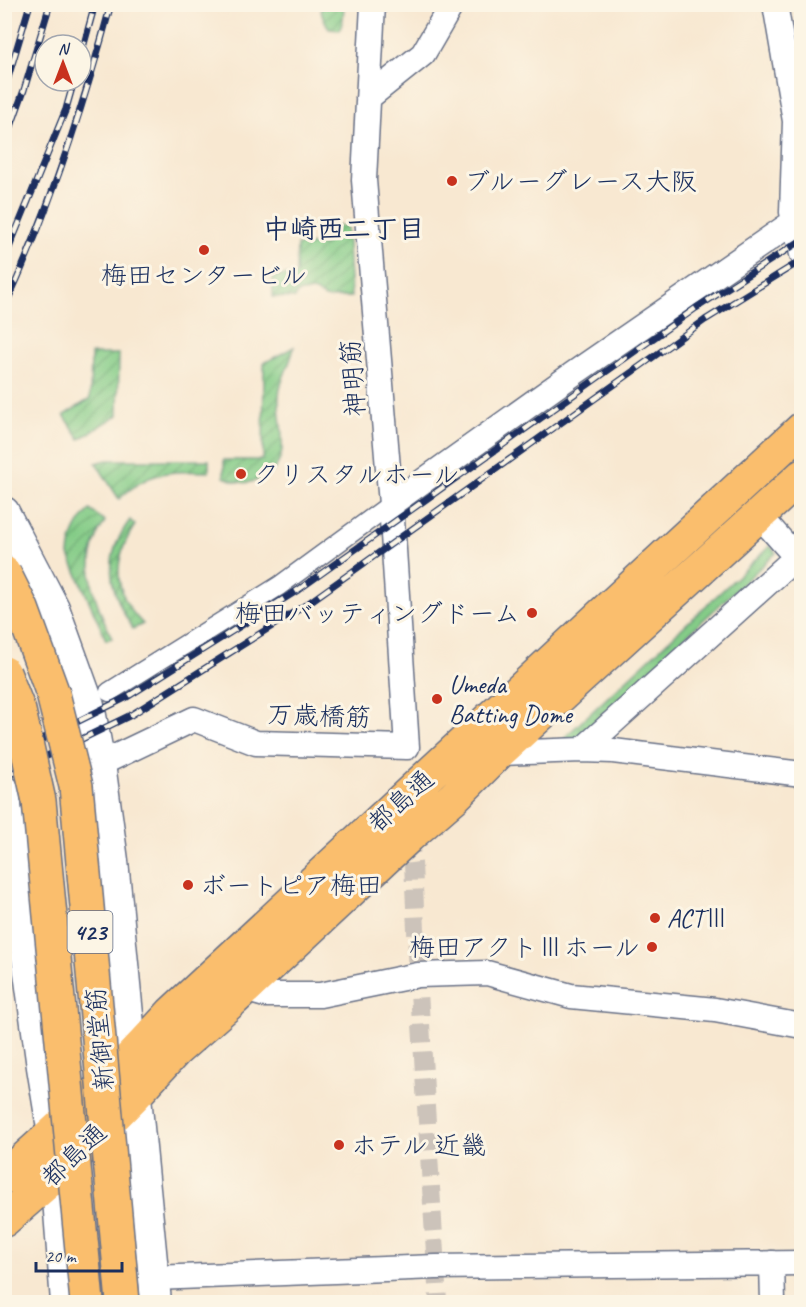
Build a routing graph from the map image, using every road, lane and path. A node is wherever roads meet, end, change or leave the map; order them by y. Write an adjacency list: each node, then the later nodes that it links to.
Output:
1 (372, 4): 4 (street, 神明筋)
2 (452, 4): 4 (street)
3 (775, 4): 5 (street)
4 (368, 98): 9 (street, 神明筋)
5 (798, 218): 6 (street); 9 (street)
6 (801, 254)
7 (801, 429): 20 (main road, 都島通)
8 (801, 476): 11 (main road, 都島通)
9 (391, 504): 15 (street); 16 (street, 神明筋)
10 (4, 512): 19 (street, 新御堂筋)
11 (759, 515): 12 (street); 18 (main road, 都島通)
12 (799, 555): 17 (street)
13 (4, 573): 37 (main road, 新御堂筋 / 423, bridge)
14 (4, 673): 36 (main road, 423, bridge)
15 (109, 692)
16 (407, 747): 19 (street, 万歳橋筋); 20 (street)
17 (582, 750): 18 (street); 21 (street)
18 (498, 753): 22 (main road, 都島通)
19 (100, 764): 26 (street, 新御堂筋)
20 (432, 773): 22 (street); 26 (main road, 都島通)
21 (801, 774)
22 (454, 797): 24 (main road, 都島通)
23 (6, 800): 28 (street)
24 (244, 989): 25 (street); 27 (main road, 都島通)
25 (801, 1026)
26 (133, 1057): 27 (street, 新御堂筋); 28 (main road, 都島通)
27 (135, 1095): 29 (main road, 都島通); 34 (street, 新御堂筋)
28 (53, 1134): 29 (street); 30 (main road, 都島通)
29 (58, 1173): 31 (main road, 都島通); 35 (street)
30 (4, 1177)
31 (4, 1220)
32 (772, 1263): 33 (street); 34 (street); 38 (street)
33 (801, 1263)
34 (155, 1290)
35 (66, 1302)
36 (87, 1302)
37 (123, 1302)
38 (773, 1302)

